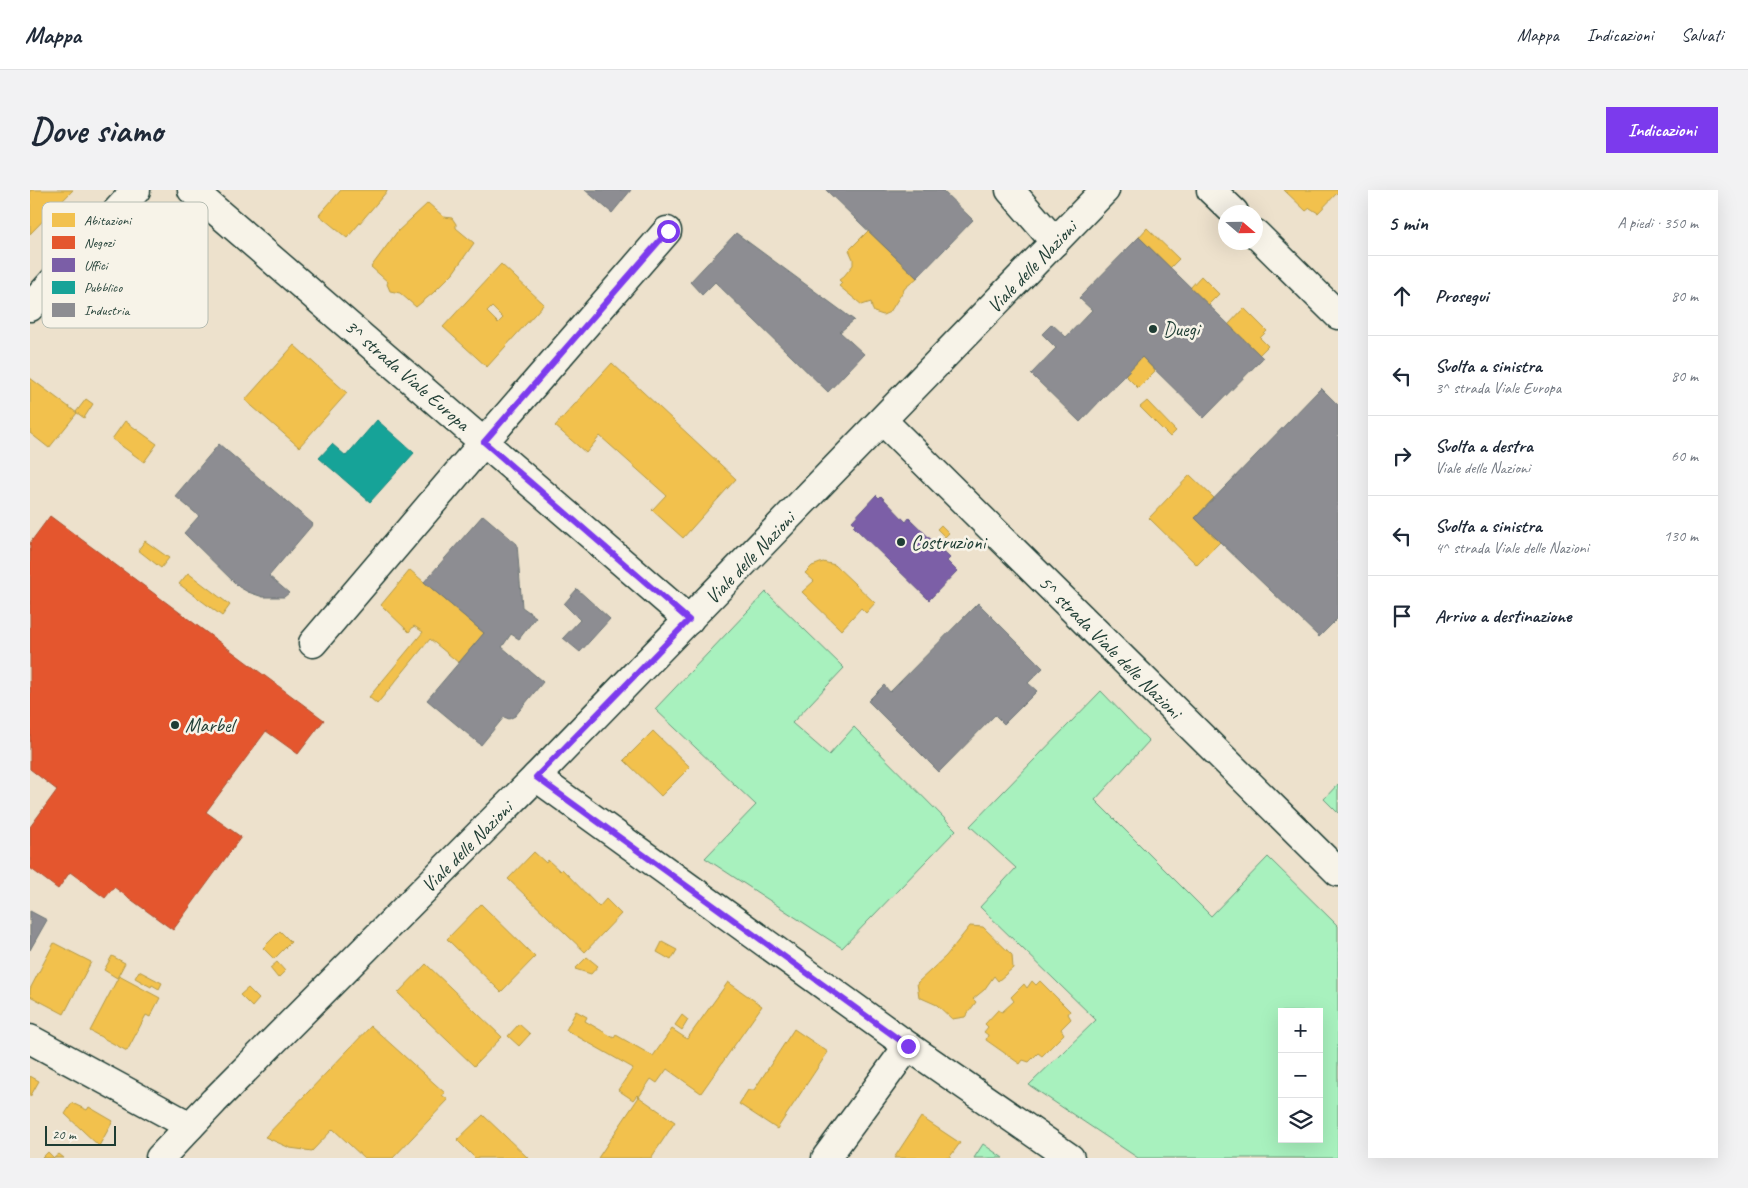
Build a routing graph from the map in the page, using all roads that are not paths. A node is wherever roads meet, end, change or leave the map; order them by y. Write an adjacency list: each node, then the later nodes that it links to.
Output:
1 (136, 190): 6 (street)
2 (192, 190): 7 (street, 3^ strada Viale Europa)
3 (1010, 190): 12 (street)
4 (1105, 190): 12 (street, Viale delle Nazioni)
5 (1211, 190): 9 (street)
6 (125, 202)
7 (206, 202)
8 (208, 204): 17 (street, 3^ strada Viale Europa)
9 (1227, 205)
10 (668, 231): 17 (street)
11 (1263, 241): 15 (street)
12 (1055, 242): 16 (street, Viale delle Nazioni)
13 (42, 294): 14 (street)
14 (30, 307)
15 (1338, 315)
16 (883, 421): 18 (street, Viale delle Nazioni); 21 (street, 5^ strada Viale delle Nazioni)
17 (484, 442): 18 (street, 3^ strada Viale Europa); 19 (street)
18 (689, 620): 20 (street, Viale delle Nazioni)
19 (313, 643)
20 (536, 777): 23 (street); 24 (street, Viale delle Nazioni)
21 (1338, 872)
22 (30, 1039): 24 (street)
23 (908, 1046): 26 (street); 27 (street)
24 (190, 1126): 25 (street, Viale delle Nazioni)
25 (160, 1158)
26 (826, 1158)
27 (1070, 1158)

